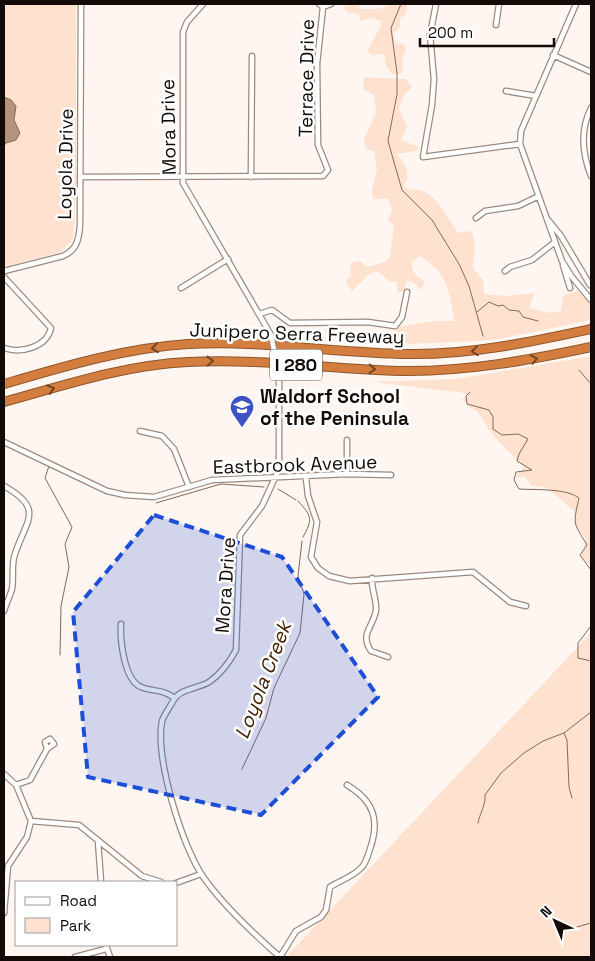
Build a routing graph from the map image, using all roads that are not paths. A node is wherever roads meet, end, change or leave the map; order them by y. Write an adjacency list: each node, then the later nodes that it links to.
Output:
1 (81, 4): 19 (street, Loyola Drive)
2 (203, 4): 16 (street, Mora Drive)
3 (331, 4): 7 (street)
4 (436, 4): 15 (street)
5 (499, 4): 8 (street)
6 (576, 4): 10 (street)
7 (321, 6): 17 (street, Terrace Drive)
8 (496, 25)
9 (252, 56): 17 (street)
10 (553, 56): 11 (street); 13 (street)
11 (591, 72)
12 (506, 91): 13 (street)
13 (536, 96): 15 (street)
14 (591, 108): 18 (street)
15 (520, 144): 20 (street)
16 (183, 176): 17 (street); 19 (street); 24 (street, Mora Drive)
17 (251, 176)
18 (591, 176)
19 (80, 177): 26 (street, Loyola Drive)
20 (539, 196): 21 (street); 22 (street)
21 (476, 218)
22 (547, 219): 23 (street); 29 (street)
23 (555, 242): 25 (street); 27 (street)
24 (228, 259): 30 (street); 34 (street, Mora Drive)
25 (562, 261): 31 (street); 33 (street)
26 (4, 271)
27 (505, 271)
28 (4, 277): 37 (street)
29 (590, 285)
30 (181, 288)
31 (570, 288)
32 (407, 292): 34 (street)
33 (591, 300)
34 (259, 314): 46 (street, Mora Drive, bridge)
35 (591, 329): 38 (highway, Junipero Serra Freeway / I 280, one-way to 38)
36 (591, 347): 39 (highway, Junipero Serra Freeway / I 280, one-way to 36)
37 (4, 348)
38 (4, 384)
39 (4, 402)
40 (140, 431): 48 (street)
41 (346, 440): 43 (street)
42 (4, 442): 48 (street, Eastbrook Avenue)
43 (347, 474): 44 (street, Eastbrook Avenue); 45 (street, Eastbrook Avenue)
44 (391, 475)
45 (306, 478): 46 (street, Eastbrook Avenue); 49 (street)
46 (275, 479): 48 (street, Eastbrook Avenue); 54 (street, Mora Drive)
47 (4, 486): 51 (street)
48 (189, 487)
49 (372, 578): 50 (street); 53 (street)
50 (526, 606)
51 (4, 611)
52 (121, 624): 54 (street)
53 (388, 657)
54 (174, 698): 61 (street)
55 (47, 749): 57 (street)
56 (4, 774): 57 (street)
57 (16, 785): 59 (street)
58 (346, 785): 69 (street)
59 (31, 820): 60 (street); 65 (street)
60 (98, 841): 62 (street); 63 (street)
61 (201, 874): 64 (street); 69 (street)
62 (101, 881)
63 (159, 881)
64 (178, 882)
65 (4, 912)
66 (106, 947): 67 (street); 68 (street)
67 (75, 957)
68 (110, 957)
69 (280, 957)

